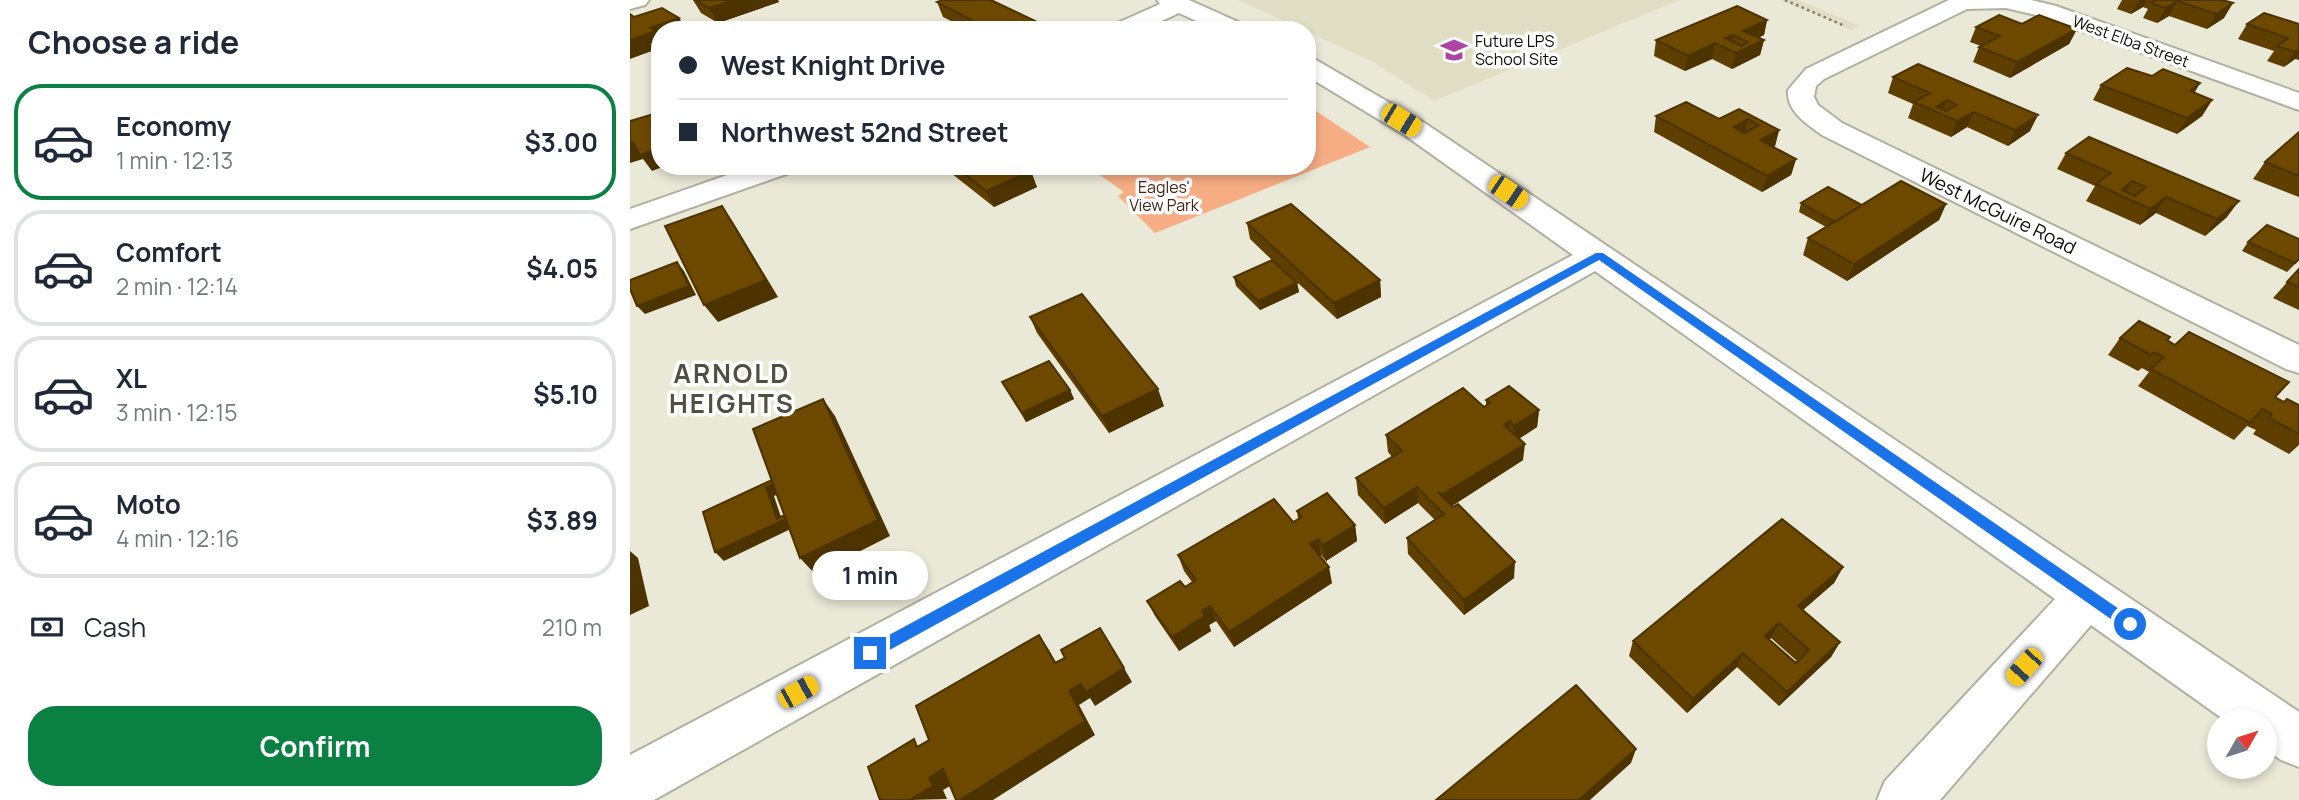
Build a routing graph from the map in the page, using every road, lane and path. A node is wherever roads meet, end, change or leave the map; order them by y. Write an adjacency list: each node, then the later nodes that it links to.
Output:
1 (637, 0): 3 (street)
2 (1785, 0): 7 (path)
3 (630, 2)
4 (1174, 2): 5 (street); 6 (street)
5 (1139, 21)
6 (1216, 21)
7 (1869, 35): 9 (street, West Elba Street); 13 (street, West McGuire Road)
8 (1316, 70): 12 (street)
9 (2299, 102)
10 (757, 175): 11 (street)
11 (630, 220)
12 (1599, 255): 14 (street); 16 (street)
13 (2299, 360)
14 (2088, 595): 15 (street); 17 (street)
15 (2299, 742)
16 (630, 784)
17 (1904, 800)

